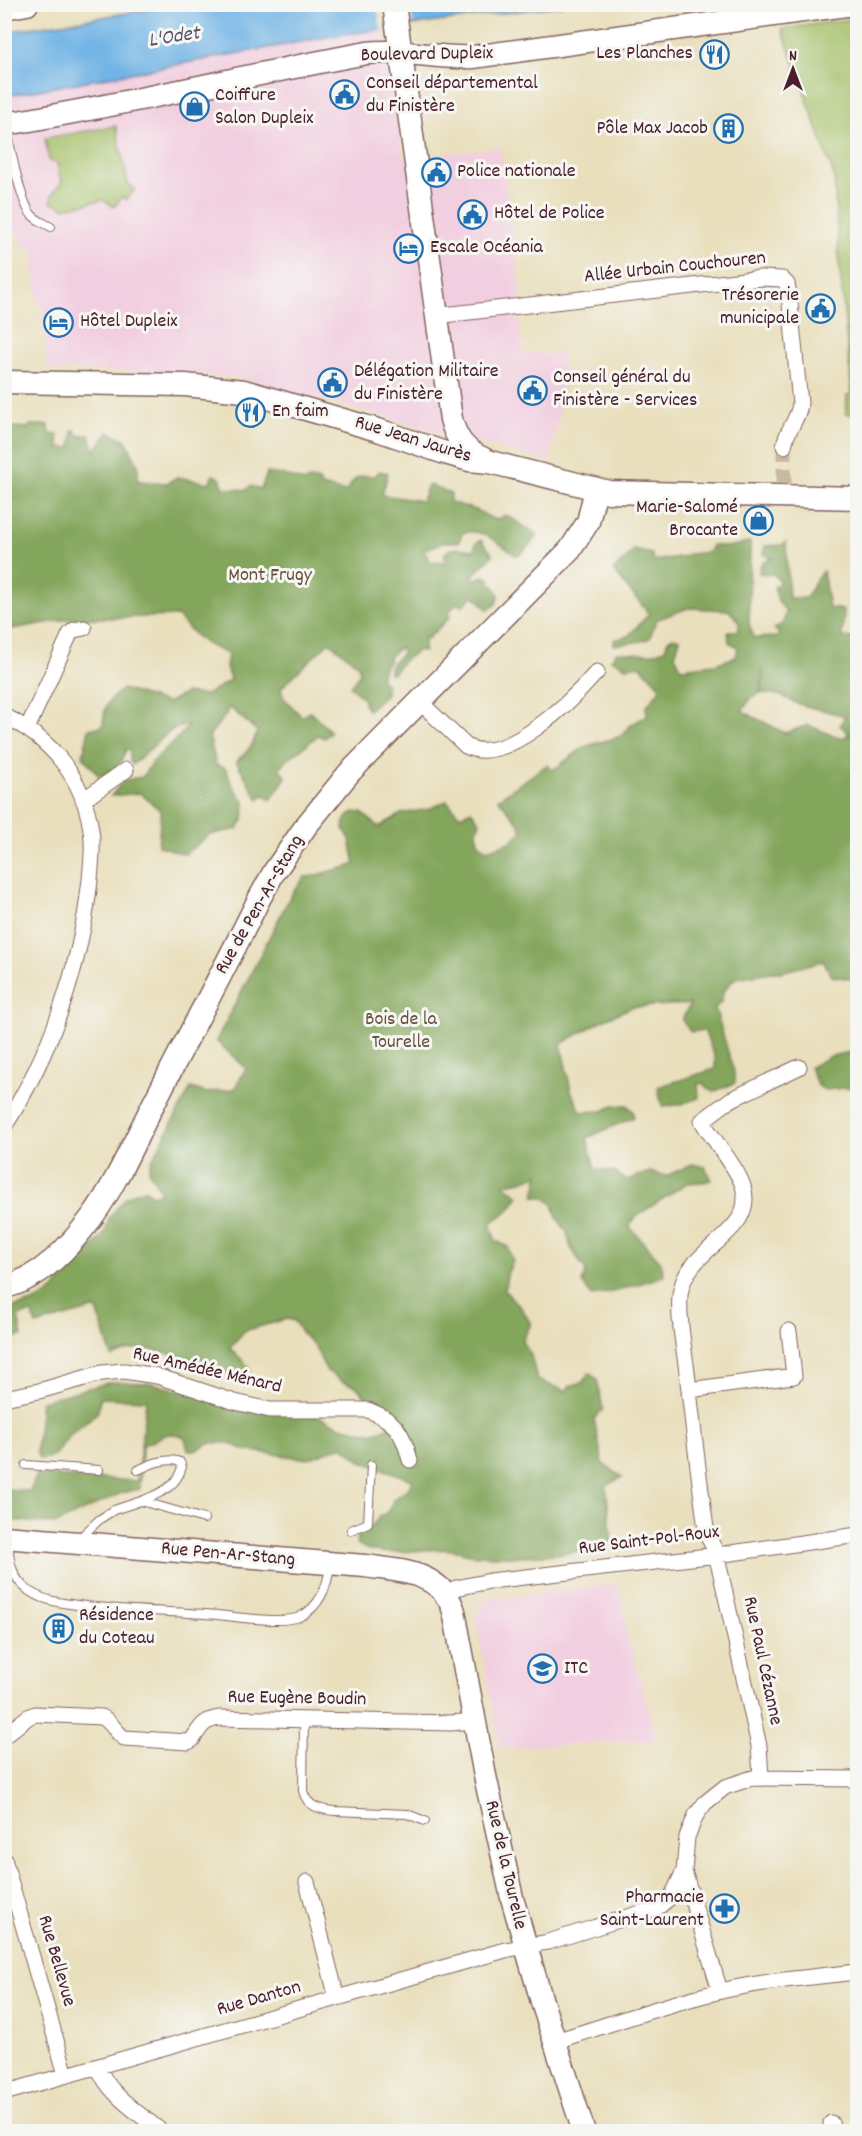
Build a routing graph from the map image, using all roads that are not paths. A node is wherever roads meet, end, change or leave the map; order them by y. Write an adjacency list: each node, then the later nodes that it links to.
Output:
1 (27, 4): 4 (street)
2 (394, 4): 5 (street)
3 (853, 4): 5 (street, Boulevard Dupleix)
4 (4, 8)
5 (401, 53): 6 (street, Boulevard Dupleix); 8 (street)
6 (5, 124): 7 (lane)
7 (51, 227)
8 (435, 316): 10 (street); 12 (street, Allée Urbain Couchouren)
9 (4, 382): 11 (street, Rue Jean Jaurès)
10 (452, 425): 11 (street); 13 (street)
11 (424, 446): 13 (street, Rue Jean Jaurès)
12 (784, 446)
13 (490, 462): 14 (street, Rue Jean Jaurès)
14 (596, 489): 15 (street, Rue Jean Jaurès); 18 (street, Rue de Pen-Ar-Stang)
15 (858, 498)
16 (84, 628): 20 (street)
17 (597, 672): 18 (street)
18 (420, 702): 25 (street, Rue de Pen-Ar-Stang)
19 (4, 716): 20 (street)
20 (27, 729): 22 (street)
21 (126, 770): 22 (street)
22 (83, 800): 24 (street)
23 (799, 1067): 27 (street, Rue Paul Cézanne)
24 (4, 1128)
25 (4, 1287)
26 (789, 1331): 27 (street)
27 (689, 1390): 40 (street, Rue Paul Cézanne)
28 (4, 1398): 29 (street, Rue Amédée Ménard)
29 (410, 1460)
30 (26, 1465): 32 (lane)
31 (371, 1465): 36 (lane)
32 (99, 1470)
33 (138, 1470): 34 (lane)
34 (141, 1501): 35 (lane); 39 (lane)
35 (204, 1519)
36 (351, 1530)
37 (858, 1535): 40 (street, Rue Saint-Pol-Roux)
38 (7, 1537): 39 (street, Rue Pen-Ar-Stang); 41 (lane)
39 (83, 1543): 41 (street, Rue Pen-Ar-Stang)
40 (717, 1555): 42 (street, Rue Saint-Pol-Roux); 46 (street, Rue Paul Cézanne)
41 (331, 1563): 42 (street, Rue Pen-Ar-Stang)
42 (446, 1593): 44 (street, Rue de la Tourelle)
43 (304, 1720): 44 (street, Rue Eugène Boudin); 45 (street, Rue Eugène Boudin); 48 (lane)
44 (474, 1721): 52 (street, Rue de la Tourelle)
45 (4, 1736)
46 (761, 1777): 47 (street); 50 (street)
47 (858, 1779)
48 (425, 1821)
49 (4, 1859): 58 (street, Rue Bellevue)
50 (684, 1871): 52 (street, Rue Danton); 54 (street)
51 (306, 1882): 55 (street)
52 (526, 1947): 55 (street, Rue Danton); 56 (street, Rue de la Tourelle)
53 (858, 1972): 54 (street)
54 (720, 1991): 56 (street)
55 (337, 1998): 57 (street, Rue Danton)
56 (555, 2041): 61 (street, Rue de la Tourelle)
57 (98, 2066): 58 (street, Rue Danton); 60 (street)
58 (66, 2075): 59 (street, Rue Danton)
59 (4, 2093)
60 (162, 2132)
61 (584, 2132)

